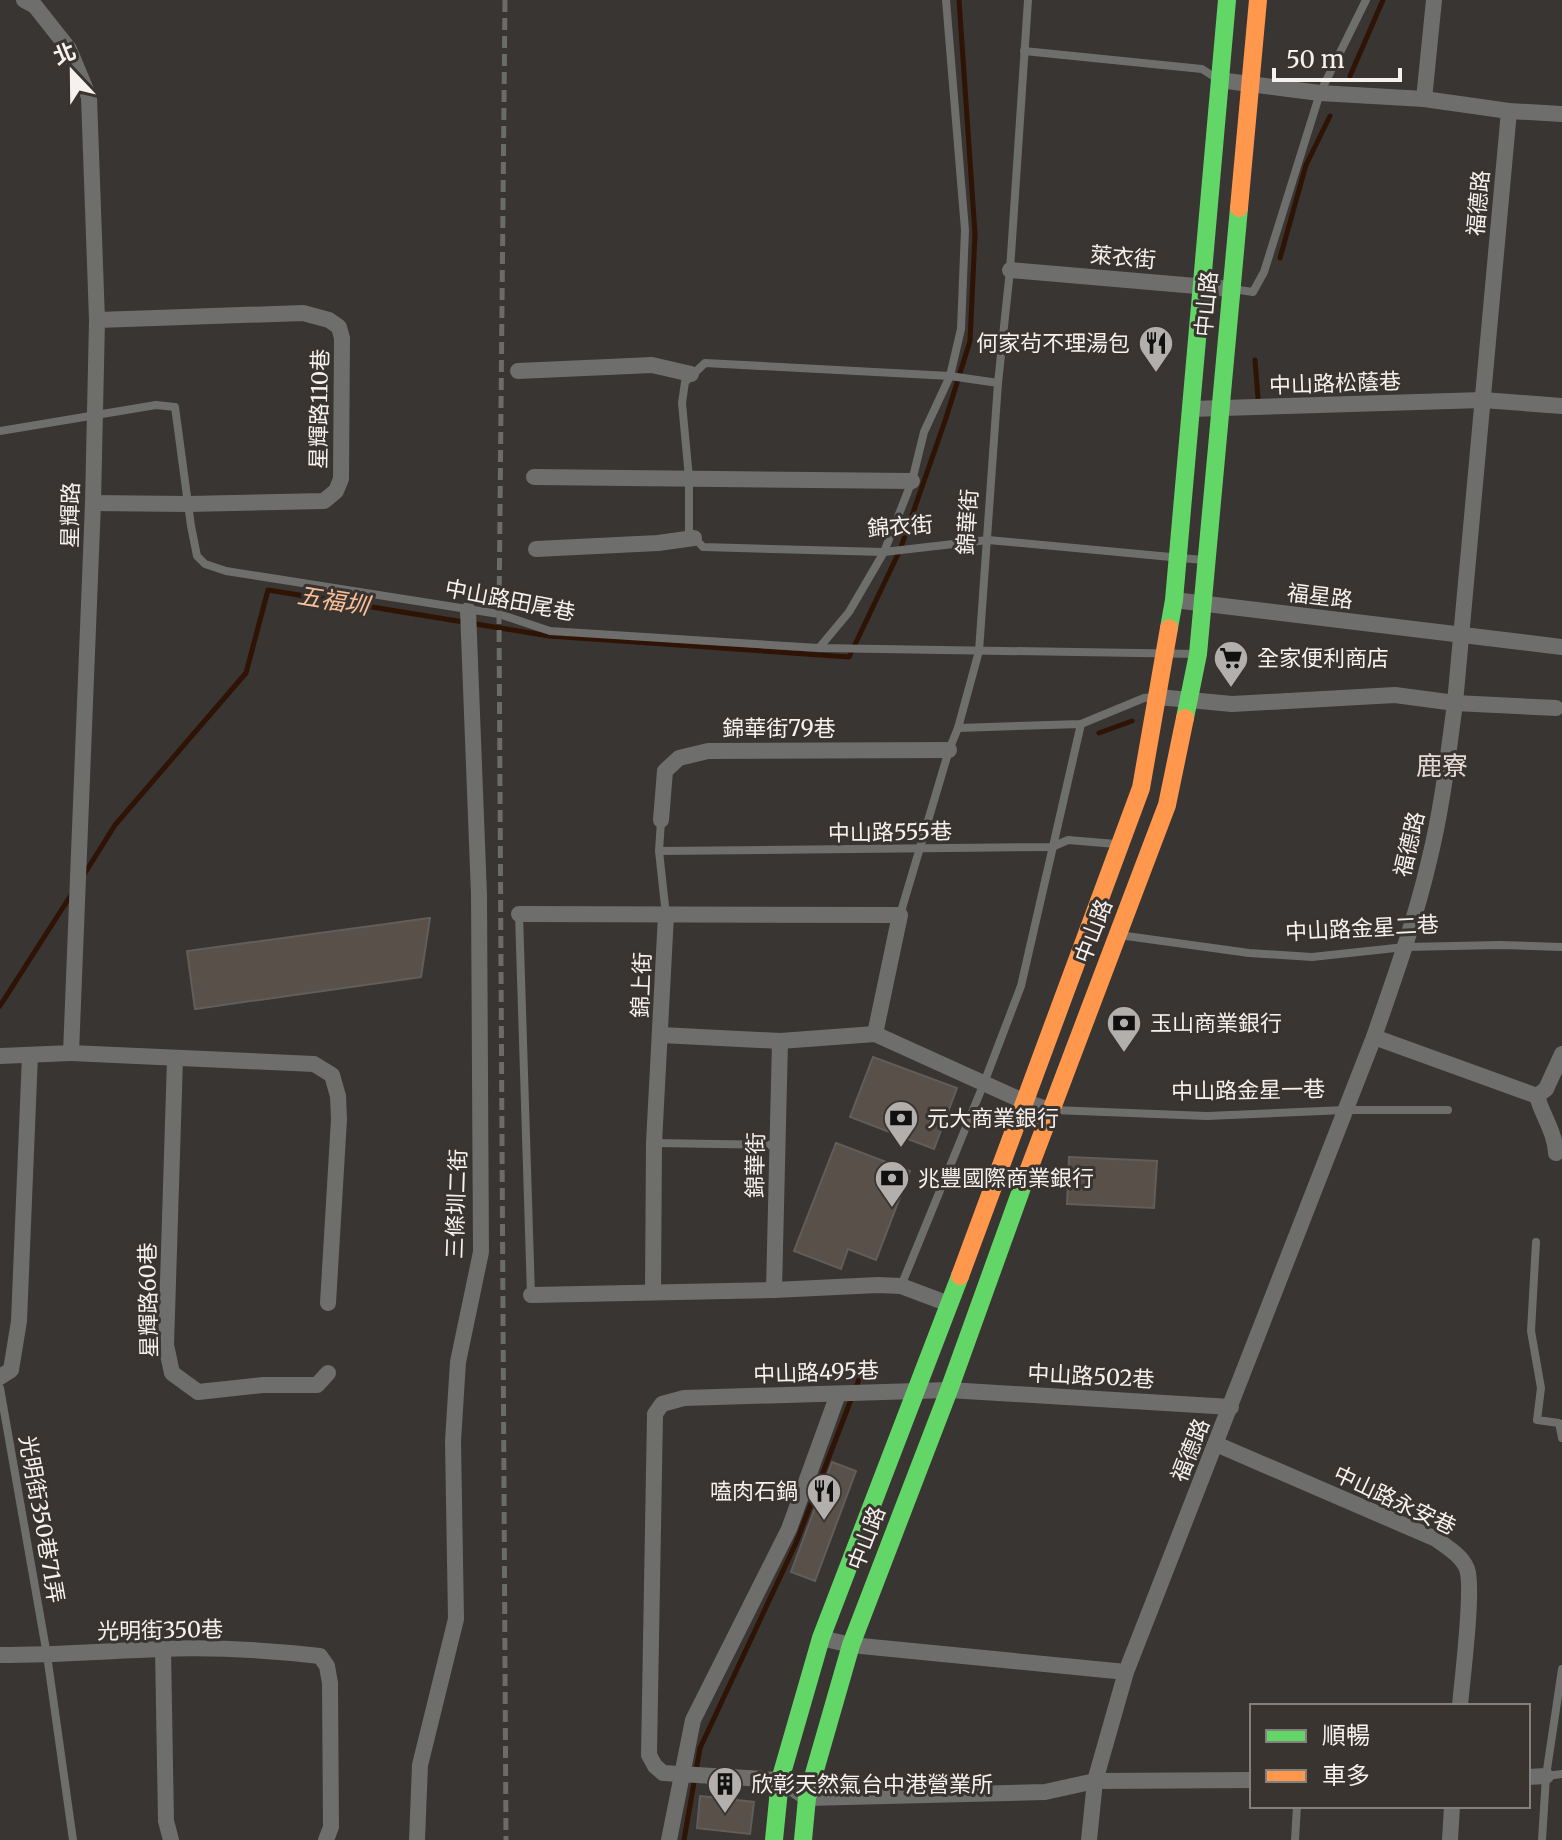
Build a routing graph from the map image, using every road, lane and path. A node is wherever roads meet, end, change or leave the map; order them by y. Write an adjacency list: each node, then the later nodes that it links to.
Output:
1 (24, 0): 18 (street, 星輝路)
2 (946, 0): 21 (lane)
3 (1028, 0): 8 (lane, 錦華街)
4 (1227, 0): 9 (street, 中山路)
5 (1258, 0): 10 (street, 中山路)
6 (1366, 0): 11 (lane)
7 (1434, 0): 12 (street)
8 (1024, 51): 9 (lane); 15 (lane, 錦華街)
9 (1219, 80): 10 (street); 16 (street, 中山路)
10 (1250, 82): 11 (street); 17 (street, 中山路)
11 (1320, 93): 12 (street); 17 (lane)
12 (1424, 99): 13 (street)
13 (1509, 111): 14 (street); 23 (street, 福德路)
14 (1562, 114)
15 (1010, 270): 16 (street, 萊衣街); 22 (lane, 錦華街)
16 (1201, 286): 17 (street, 萊衣街); 25 (street, 中山路)
17 (1231, 289): 26 (street, 中山路)
18 (97, 320): 27 (street, 星輝路); 33 (street, 星輝路110巷)
19 (518, 371): 20 (street)
20 (691, 374): 21 (lane); 30 (lane)
21 (950, 376): 22 (lane); 31 (lane)
22 (998, 383): 35 (lane, 錦華街)
23 (1483, 400): 24 (street, 中山路松蔭巷); 26 (street, 中山路松蔭巷); 43 (street, 福德路)
24 (1562, 406)
25 (1190, 409): 26 (street, 中山路松蔭巷); 38 (street, 中山路)
26 (1221, 409): 39 (street, 中山路)
27 (93, 416): 28 (lane, 中山路田尾巷); 32 (street, 星輝路); 33 (lane, 中山路田尾巷)
28 (0, 431)
29 (534, 477): 30 (street, 錦衣街)
30 (689, 478): 31 (street, 錦衣街); 34 (lane)
31 (912, 481): 37 (lane)
32 (93, 503): 33 (street, 星輝路110巷); 71 (street, 星輝路)
33 (188, 504): 42 (lane, 中山路田尾巷)
34 (694, 538): 36 (street, 錦衣街); 37 (lane, 錦衣街)
35 (988, 540): 37 (lane, 錦衣街); 38 (lane, 錦衣街); 46 (lane, 錦華街)
36 (536, 549)
37 (884, 552): 45 (lane)
38 (1176, 557): 39 (lane, 錦衣街); 40 (street, 中山路)
39 (1207, 560): 41 (street, 中山路)
40 (1174, 600): 41 (street, 福星路); 47 (street, 中山路)
41 (1203, 603): 43 (street, 福星路); 48 (street, 中山路)
42 (469, 619): 45 (lane, 中山路田尾巷); 121 (street, 三條圳二街)
43 (1460, 636): 44 (street, 福星路); 51 (street, 福德路)
44 (1562, 647)
45 (819, 648): 46 (lane, 中山路田尾巷)
46 (979, 651): 47 (lane, 中山路田尾巷); 54 (lane, 錦華街)
47 (1165, 654): 48 (lane, 中山路田尾巷); 49 (street, 中山路)
48 (1198, 654): 50 (street, 中山路)
49 (1158, 697): 50 (street); 53 (lane); 57 (street, 中山路)
50 (1190, 698): 51 (street); 64 (street, 中山路)
51 (1455, 703): 52 (street); 65 (street, 福德路)
52 (1556, 708)
53 (1081, 724): 54 (lane); 58 (lane)
54 (958, 728): 55 (lane, 錦華街)
55 (949, 750): 56 (street, 錦華街79巷); 59 (lane, 錦華街)
56 (661, 820): 60 (lane)
57 (1120, 845): 58 (lane, 中山路555巷); 78 (street, 中山路)
58 (1052, 847): 59 (lane, 中山路555巷); 76 (lane)
59 (919, 850): 60 (lane, 中山路555巷); 63 (lane, 錦華街)
60 (659, 851): 62 (lane)
61 (519, 914): 62 (street); 89 (lane)
62 (666, 915): 63 (street); 68 (street, 錦上街)
63 (900, 915): 67 (street, 錦華街)
64 (1118, 935): 65 (lane, 中山路金星二巷); 79 (street, 中山路)
65 (1405, 947): 66 (lane, 中山路金星二巷); 69 (street, 福德路)
66 (1562, 947)
67 (875, 1034): 70 (street); 76 (street)
68 (661, 1035): 70 (street); 82 (street, 錦上街)
69 (1374, 1037): 77 (street); 80 (street, 福德路)
70 (780, 1041): 83 (street, 錦華街)
71 (71, 1053): 72 (street); 75 (street)
72 (30, 1055): 74 (street); 93 (street)
73 (1562, 1055): 77 (street)
74 (0, 1056)
75 (175, 1059): 90 (street); 92 (street, 星輝路60巷)
76 (984, 1083): 78 (street); 86 (lane)
77 (1537, 1096): 84 (street)
78 (1023, 1101): 79 (street); 91 (street, 中山路)
79 (1050, 1110): 80 (lane, 中山路金星一巷); 95 (street, 中山路)
80 (1345, 1110): 81 (lane, 中山路金星一巷); 98 (street, 福德路)
81 (1448, 1110)
82 (654, 1143): 83 (lane); 88 (street, 錦上街)
83 (777, 1145): 87 (street, 錦華街)
84 (1556, 1153)
85 (1536, 1242): 99 (lane)
86 (901, 1286): 87 (street); 91 (street)
87 (774, 1290): 88 (street)
88 (653, 1291): 89 (street)
89 (531, 1295)
90 (328, 1303)
91 (949, 1304): 96 (street, 中山路)
92 (328, 1373)
93 (0, 1377)
94 (0, 1388): 105 (lane, 光明街350巷71弄)
95 (949, 1390): 96 (street, 中山路495巷); 98 (street, 中山路502巷); 102 (street, 中山路)
96 (917, 1391): 97 (street, 中山路495巷); 101 (street, 中山路)
97 (838, 1394): 109 (street); 109 (street, 中山路495巷)
98 (1231, 1407): 100 (street, 福德路)
99 (1562, 1438)
100 (1216, 1444): 107 (street, 福德路); 108 (street, 中山路永安巷)
101 (821, 1638): 102 (street); 112 (street, 中山路)
102 (851, 1645): 107 (street); 115 (street, 中山路)
103 (163, 1649): 105 (street, 光明街350巷); 119 (street); 120 (street, 光明街350巷)
104 (0, 1655): 105 (street, 光明街350巷)
105 (47, 1655): 118 (lane, 光明街350巷71弄)
106 (1562, 1669): 110 (lane)
107 (1126, 1672): 114 (street, 福德路)
108 (1460, 1704)
109 (681, 1775): 112 (street); 122 (street)
110 (1554, 1775): 111 (street); 128 (lane)
111 (1530, 1777)
112 (780, 1780): 115 (street); 123 (street, 中山路)
113 (1250, 1780): 114 (street)
114 (1095, 1781): 115 (street); 125 (street)
115 (807, 1798): 124 (street, 中山路)
116 (1297, 1808): 126 (lane)
117 (1452, 1808): 127 (street)
118 (73, 1840)
119 (171, 1840)
120 (326, 1840)
121 (417, 1840)
122 (669, 1840)
123 (774, 1840)
124 (803, 1840)
125 (1089, 1840)
126 (1295, 1840)
127 (1450, 1840)
128 (1542, 1840)

